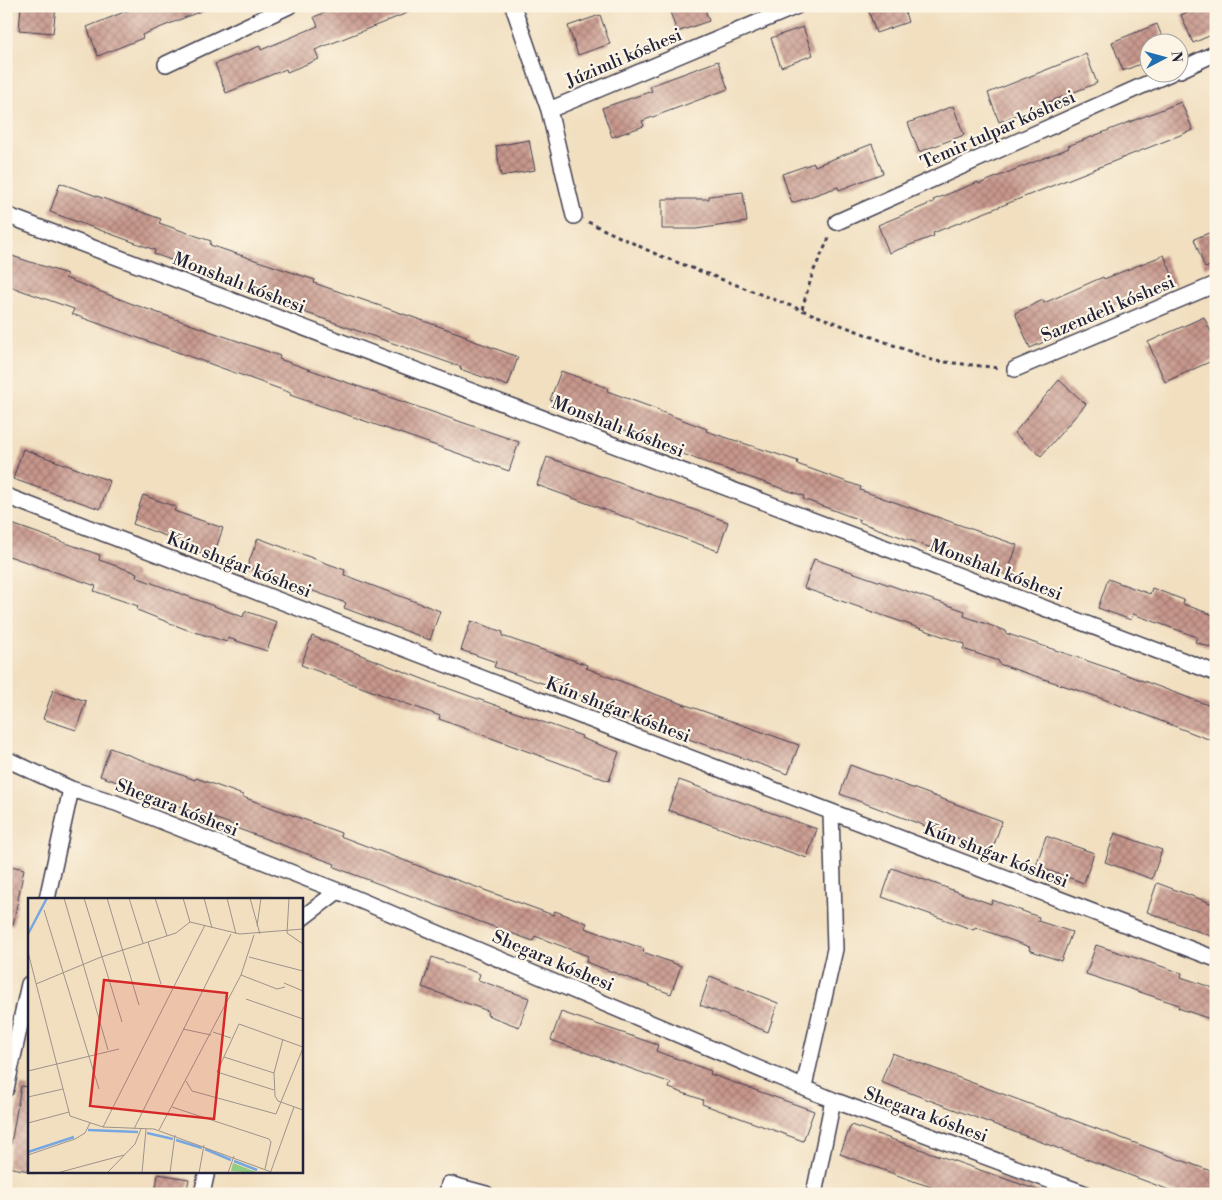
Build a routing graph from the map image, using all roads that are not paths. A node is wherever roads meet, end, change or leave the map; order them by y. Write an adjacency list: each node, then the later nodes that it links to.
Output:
1 (290, 6): 5 (street)
2 (513, 6): 8 (street)
3 (797, 6): 8 (street, Júzimli kóshesi)
4 (1216, 54): 6 (street)
5 (166, 64)
6 (1190, 66)
7 (1151, 82): 11 (street, Temir tulpar kóshesi)
8 (549, 110): 10 (street)
9 (6, 215): 15 (street, Monshalı kóshesi)
10 (574, 216)
11 (837, 222)
12 (1216, 284): 13 (street, Sazendeli kóshesi)
13 (1015, 369)
14 (6, 496): 18 (street, Kún shıǵar kóshesi)
15 (1216, 673)
16 (6, 759): 17 (street, Shegara kóshesi)
17 (71, 789): 19 (street, Shegara kóshesi); 20 (street)
18 (832, 812): 22 (street, Kún shıǵar kóshesi); 24 (street)
19 (338, 891): 21 (street); 24 (street, Shegara kóshesi)
20 (47, 898)
21 (302, 918)
22 (1216, 959)
23 (28, 989): 25 (street)
24 (804, 1086): 26 (street, Shegara kóshesi)
25 (6, 1089)
26 (833, 1100): 31 (street); 32 (street, Shegara kóshesi)
27 (207, 1172): 29 (street)
28 (448, 1189): 30 (street)
29 (202, 1194)
30 (486, 1194)
31 (814, 1194)
32 (1086, 1194)

